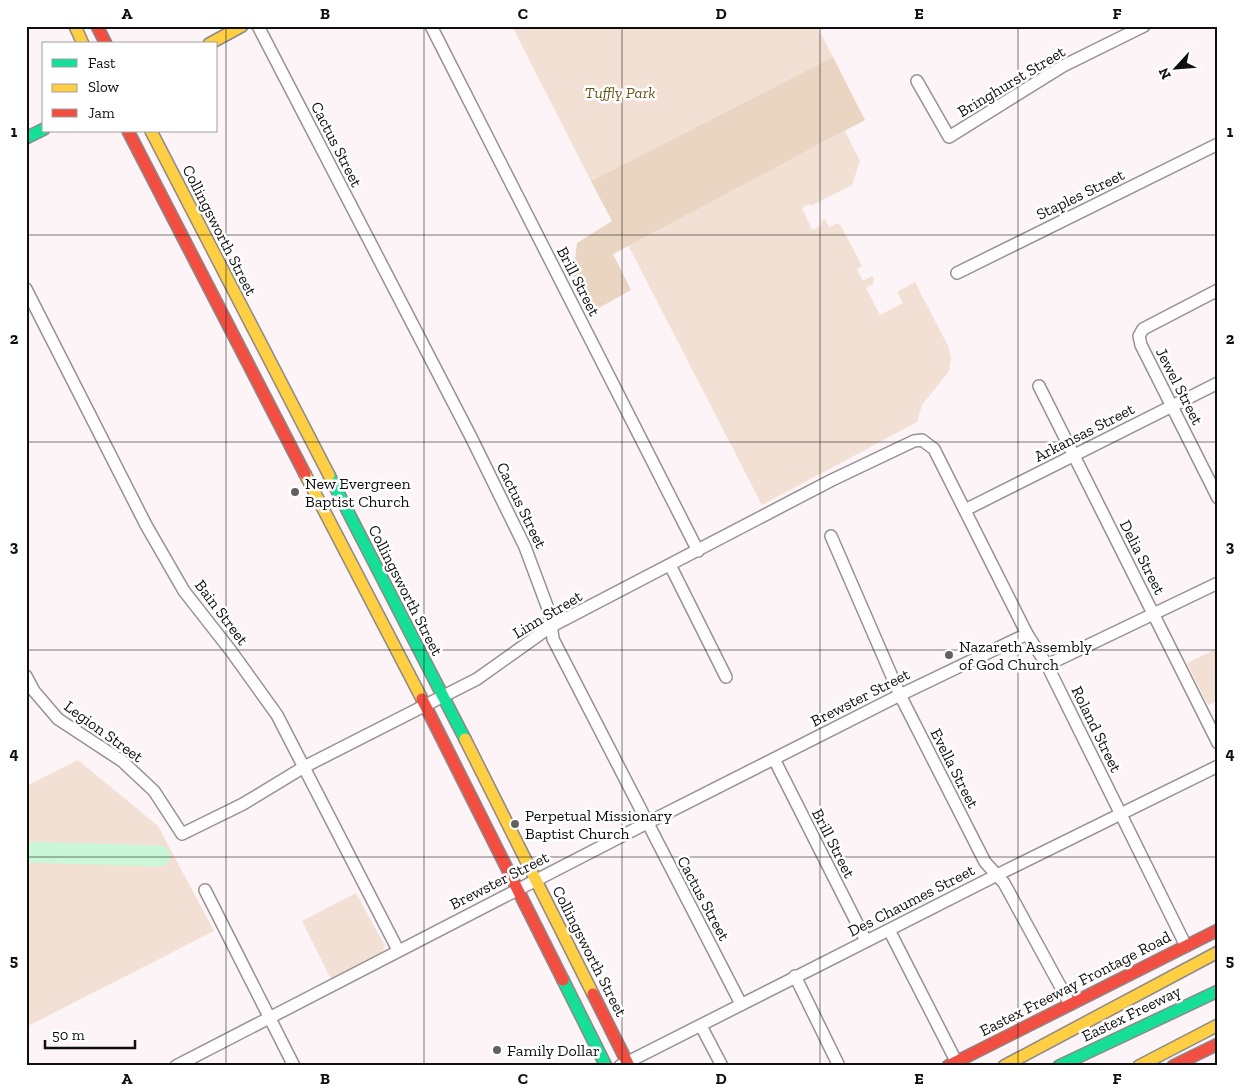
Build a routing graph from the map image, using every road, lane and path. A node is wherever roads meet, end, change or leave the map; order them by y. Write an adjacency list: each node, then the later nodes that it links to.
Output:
1 (75, 26): 7 (main road)
2 (97, 26): 8 (main road)
3 (242, 26): 9 (main road)
4 (258, 26): 31 (street, Cactus Street)
5 (430, 26): 27 (street, Brill Street)
6 (1144, 26): 10 (street, Bringhurst Street)
7 (82, 42)
8 (105, 42)
9 (214, 42)
10 (917, 81)
11 (42, 130): 14 (main road)
12 (129, 132): 38 (main road)
13 (151, 132): 37 (main road, Collingsworth Street)
14 (26, 138)
15 (1218, 144): 16 (street, Staples Street)
16 (957, 273)
17 (26, 289): 42 (street, Bain Street)
18 (1218, 290): 21 (street, Jewel Street)
19 (1218, 383): 21 (street, Arkansas Street)
20 (1039, 386): 23 (street, Delia Street)
21 (1172, 406): 23 (street, Arkansas Street); 24 (street, Jewel Street)
22 (934, 449): 25 (street, Roland Street); 27 (street, Linn Street)
23 (1074, 456): 25 (street, Arkansas Street); 30 (street, Delia Street)
24 (1218, 498)
25 (965, 510): 32 (street, Roland Street)
26 (830, 536): 36 (street, Evella Street)
27 (698, 551): 28 (street, Linn Street)
28 (670, 565): 31 (street, Linn Street); 35 (street)
29 (1218, 583): 30 (street)
30 (1154, 616): 33 (street); 39 (street, Delia Street)
31 (550, 628): 37 (street, Linn Street); 44 (street, Cactus Street)
32 (1027, 634): 33 (street, Roland Street); 36 (street, Brewster Street)
33 (1047, 665): 43 (street, Roland Street)
34 (26, 676): 45 (street, Legion Street)
35 (726, 677)
36 (900, 694): 40 (street, Brewster Street); 46 (street, Evella Street)
37 (443, 696): 38 (street, Linn Street); 47 (main road, Collingsworth Street)
38 (425, 705): 42 (street, Linn Street); 49 (main road)
39 (1218, 743)
40 (774, 759): 44 (street, Brewster Street); 52 (street, Brill Street)
41 (1218, 766): 43 (street, Des Chaumes Street)
42 (304, 767): 45 (street, Linn Street); 54 (street, Bain Street)
43 (1121, 815): 46 (street, Des Chaumes Street); 53 (street, Roland Street)
44 (646, 823): 47 (street, Brewster Street); 58 (street, Cactus Street)
45 (182, 834)
46 (997, 875): 50 (street, Des Chaumes Street); 59 (street, Evella Street)
47 (536, 881): 49 (street, Brewster Street); 65 (main road, Collingsworth Street)
48 (205, 890): 60 (street)
49 (518, 890): 54 (street, Brewster Street); 68 (main road)
50 (889, 930): 52 (street, Des Chaumes Street); 64 (street)
51 (1218, 930): 53 (main road, Eastex Freeway Frontage Road)
52 (866, 941): 56 (street, Des Chaumes Street)
53 (1186, 946): 59 (main road, Eastex Freeway Frontage Road)
54 (398, 950): 60 (street, Brewster Street)
55 (1218, 952): 71 (main road)
56 (795, 976): 58 (street, Des Chaumes Street); 70 (street)
57 (1218, 991): 72 (main road, Eastex Freeway)
58 (741, 1004): 62 (street, Des Chaumes Street)
59 (1070, 1004): 64 (main road, Eastex Freeway Frontage Road)
60 (270, 1018): 66 (street, Brewster Street); 67 (street)
61 (1218, 1025): 73 (main road)
62 (701, 1026): 65 (street, Des Chaumes Street); 69 (street)
63 (1218, 1044): 74 (main road)
64 (952, 1064)
65 (626, 1065)
66 (176, 1066)
67 (294, 1066)
68 (606, 1066)
69 (722, 1066)
70 (839, 1066)
71 (1004, 1066)
72 (1059, 1066)
73 (1139, 1066)
74 (1173, 1066)

